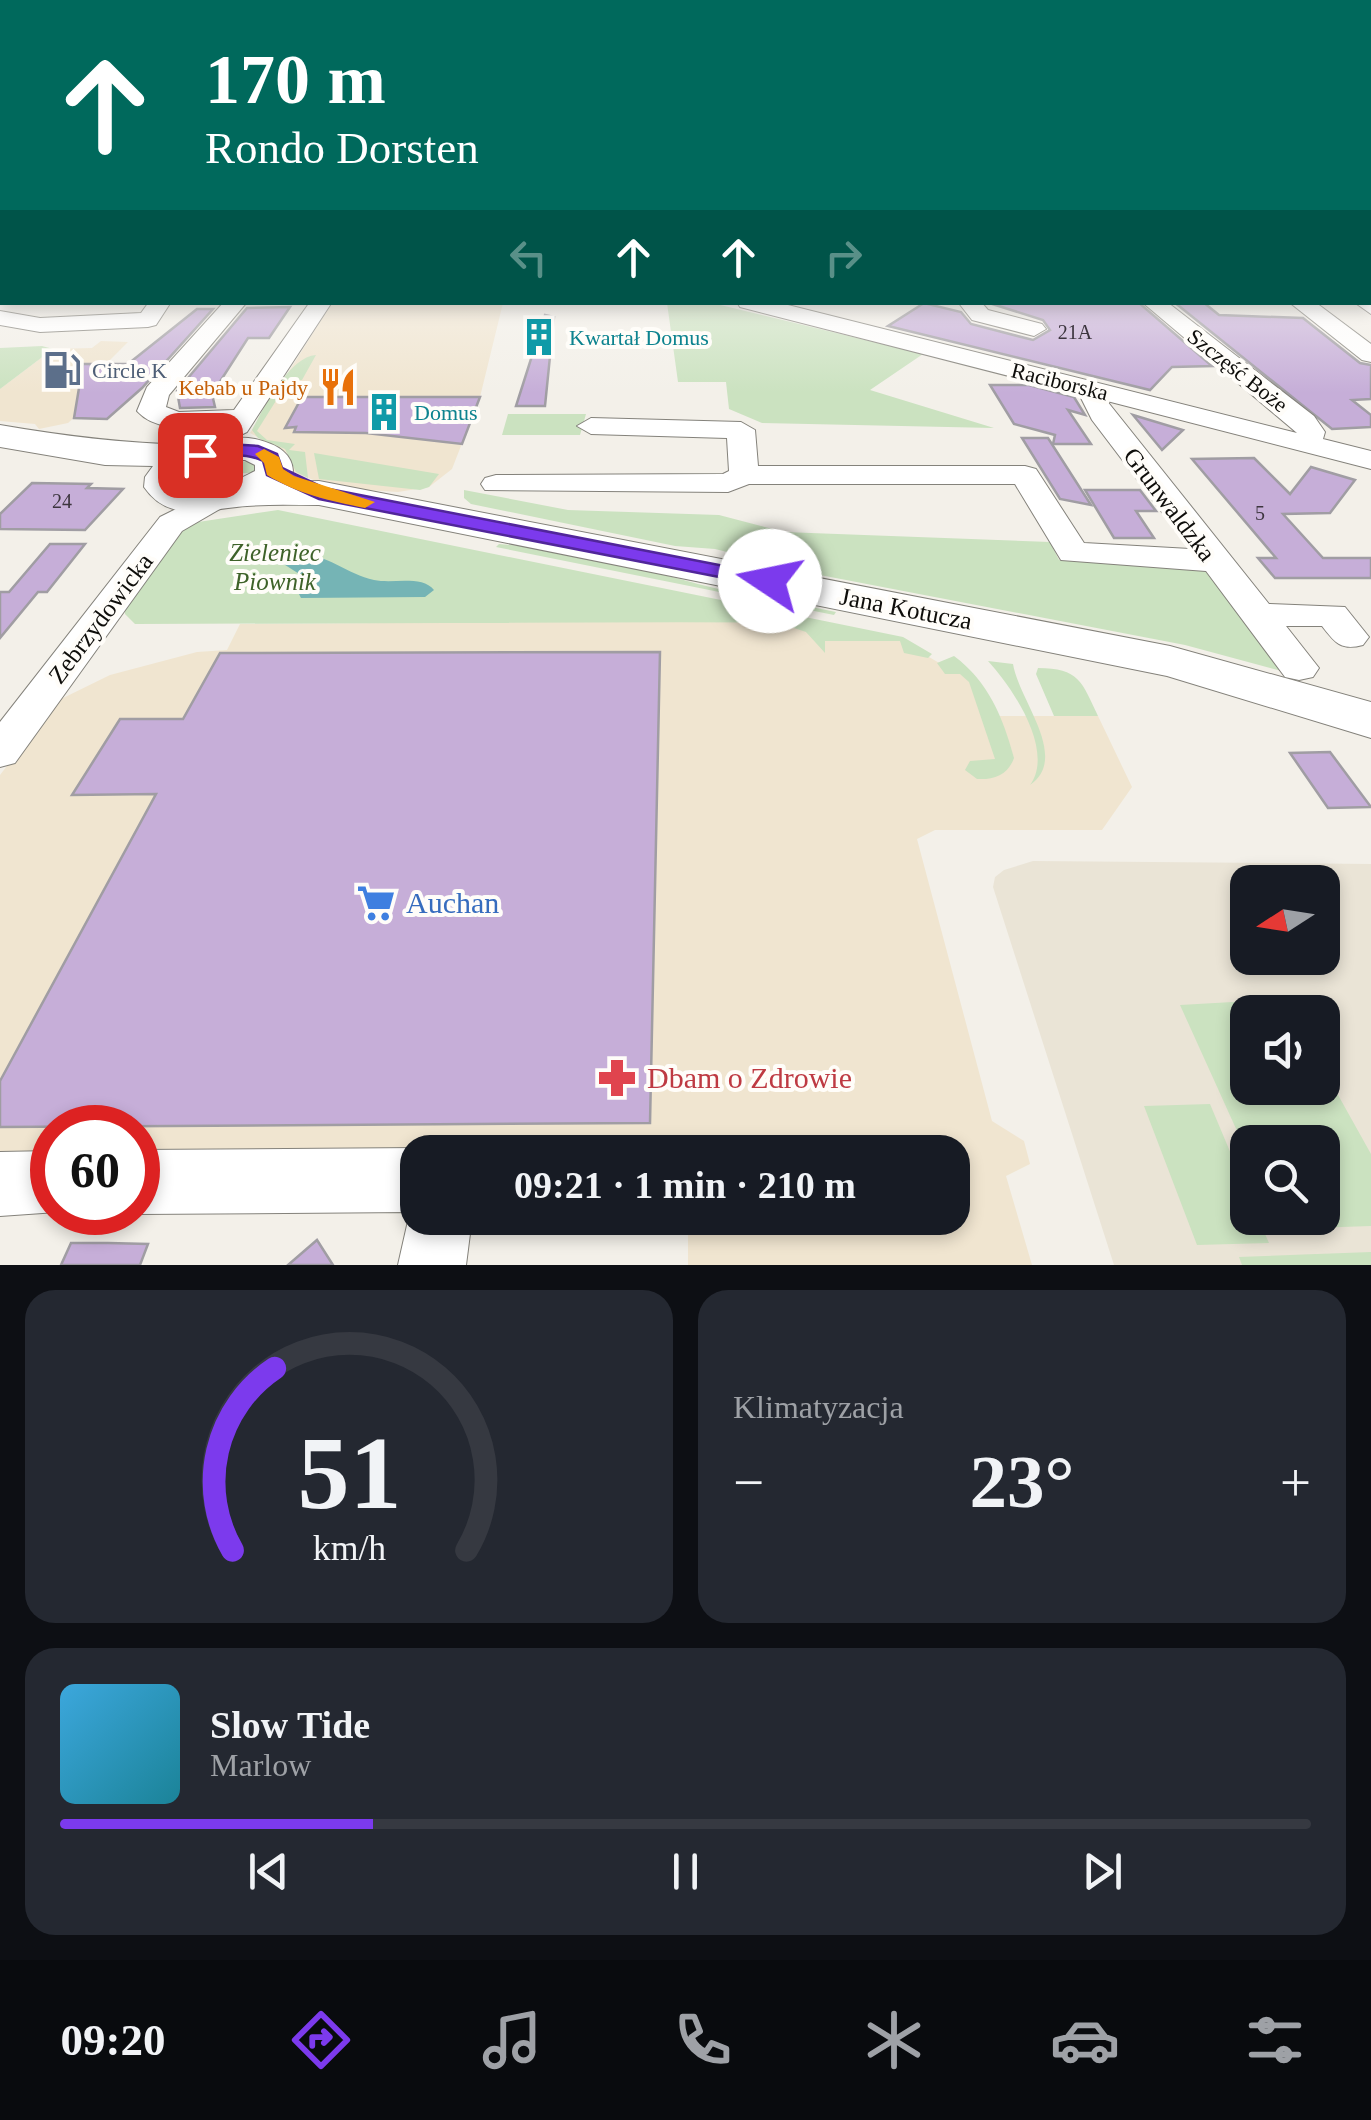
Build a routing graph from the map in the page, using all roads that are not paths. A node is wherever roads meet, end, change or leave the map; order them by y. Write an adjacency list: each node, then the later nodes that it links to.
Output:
1 (233, 305): 14 (street)
2 (319, 305): 14 (street)
3 (767, 305): 11 (street, Raciborska)
4 (972, 305): 9 (street)
5 (1156, 305): 15 (street, Szczęść Boże)
6 (1304, 305): 10 (street)
7 (154, 311): 8 (street)
8 (0, 318)
9 (1034, 329)
10 (1371, 356)
11 (1092, 389): 15 (street, Raciborska); 22 (street, Grunwaldzka)
12 (591, 426): 18 (street)
13 (0, 436): 17 (main road)
14 (250, 441): 17 (main road); 20 (main road, Jana Kotucza); 21 (main road)
15 (1308, 444): 16 (street, Raciborska)
16 (1371, 460)
17 (184, 470): 21 (main road, Jana Kotucza); 26 (street, Zebrzydowicka)
18 (744, 474): 19 (street); 22 (street)
19 (496, 484)
20 (319, 493): 21 (main road, Jana Kotucza); 27 (main road, Jana Kotucza)
21 (227, 497): 28 (street, Zebrzydowicka)
22 (1213, 561): 23 (street, Grunwaldzka)
23 (1256, 616): 24 (street); 25 (street, Grunwaldzka)
24 (1351, 621)
25 (1299, 668)
26 (4, 709)
27 (1371, 720)
28 (0, 752)
29 (400, 1180): 30 (street)
30 (160, 1182)
31 (30, 1183): 32 (street)
32 (0, 1184)
33 (437, 1235): 34 (street)
34 (432, 1265)

